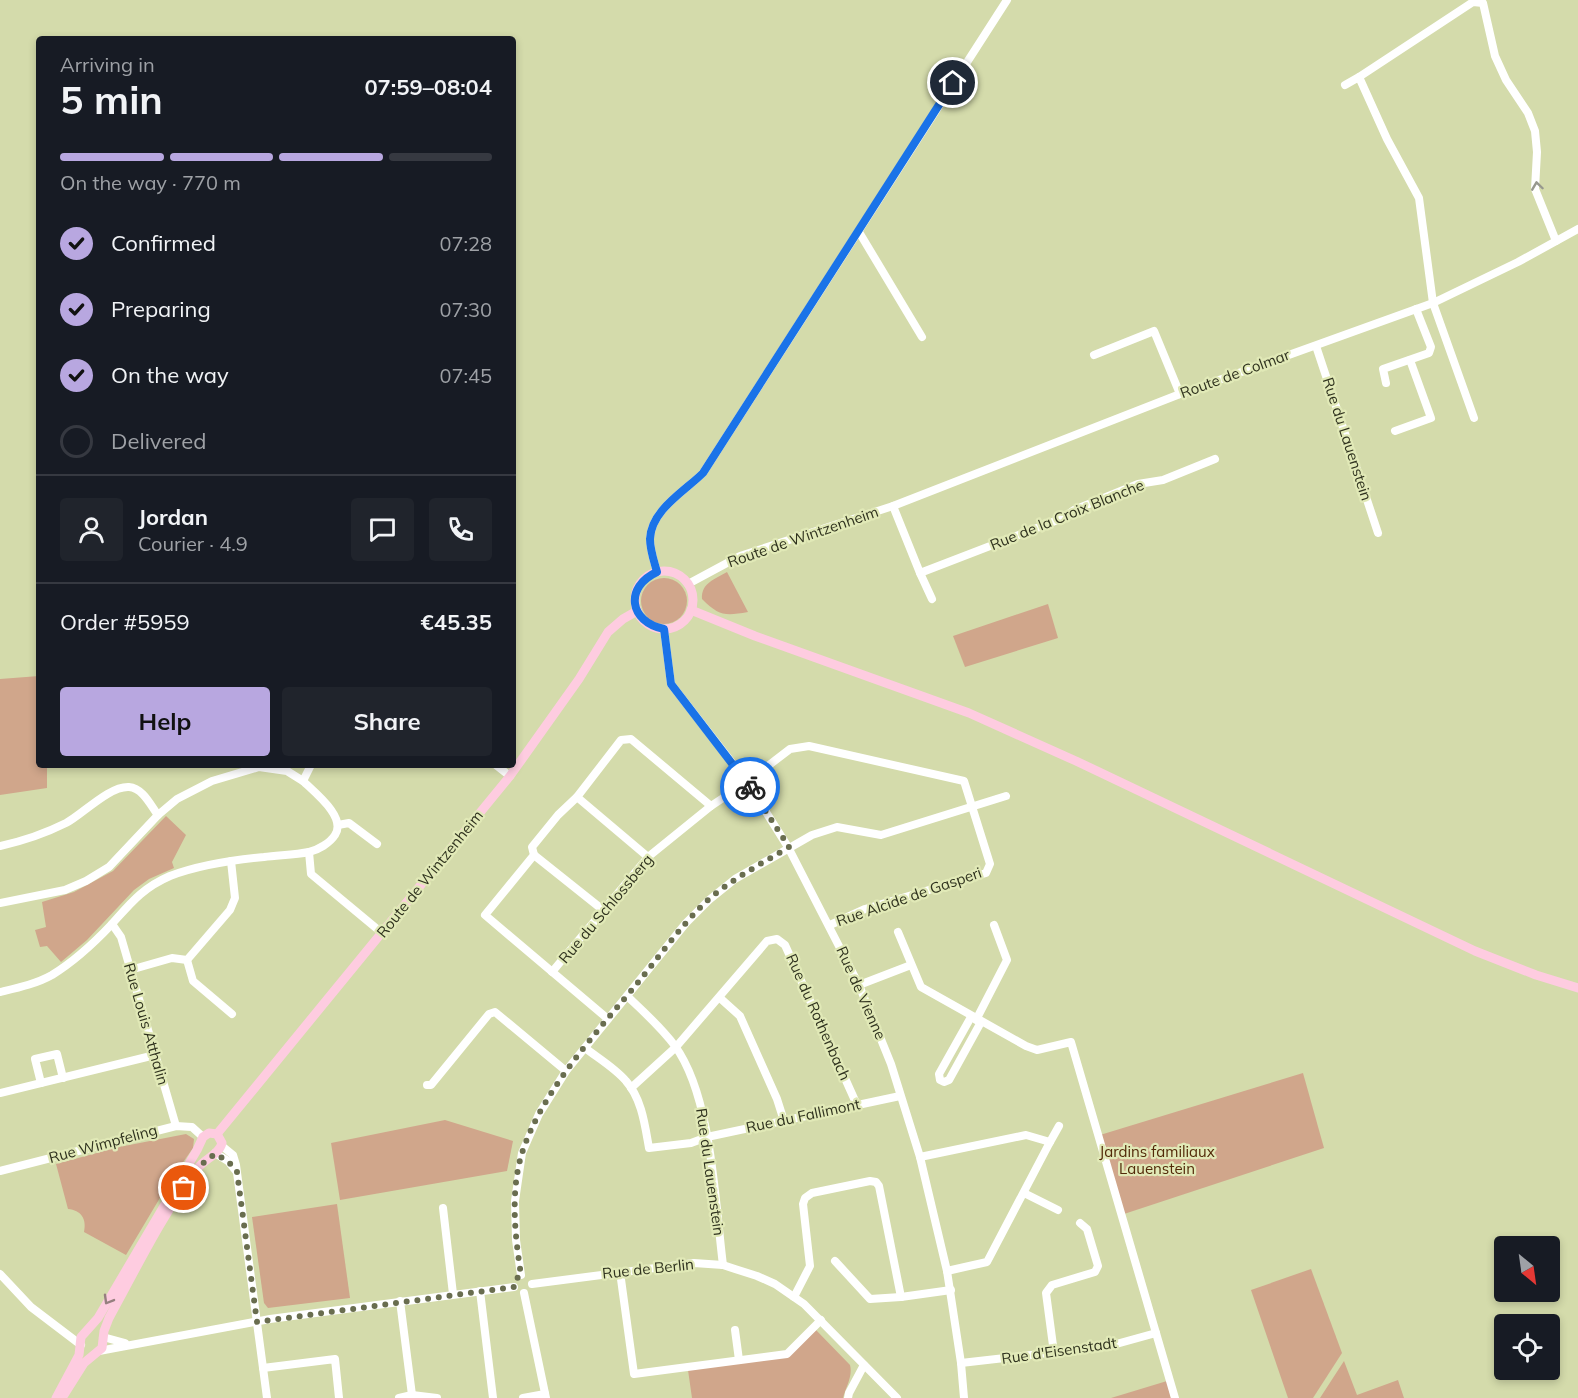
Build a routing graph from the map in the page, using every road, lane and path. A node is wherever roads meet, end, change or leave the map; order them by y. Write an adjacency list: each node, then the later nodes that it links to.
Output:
1 (1006, 0): 5 (street)
2 (1359, 76): 3 (street); 6 (street, one-way to 2); 7 (street)
3 (1345, 84)
4 (1578, 230): 6 (street, Route de Colmar)
5 (859, 232): 9 (street); 20 (street)
6 (1556, 241): 7 (street, Route de Colmar)
7 (1433, 303): 8 (street, Route de Colmar); 15 (street)
8 (1416, 309): 10 (street, Route de Colmar); 12 (street)
9 (922, 337)
10 (1316, 346): 14 (street, Route de Colmar); 19 (street, Rue du Lauenstein)
11 (1094, 355): 14 (street)
12 (1410, 360): 13 (street); 16 (street)
13 (1386, 383)
14 (1180, 394): 18 (street, Route de Colmar)
15 (1474, 418)
16 (1395, 430)
17 (1215, 459): 21 (street, Rue de la Croix Blanche)
18 (890, 507): 21 (street); 22 (street, Route de Wintzenheim)
19 (1378, 532)
20 (657, 572): 22 (main road); 25 (main road)
21 (920, 573): 23 (street)
22 (688, 584): 24 (main road)
23 (932, 599)
24 (691, 610): 26 (main road); 61 (main road)
25 (637, 611): 26 (main road); 32 (main road, Route de Wintzenheim)
26 (664, 629): 35 (street, Rue de Vienne)
27 (256, 768): 40 (street)
28 (266, 768): 34 (street)
29 (310, 768): 34 (street)
30 (500, 768): 33 (street)
31 (516, 768): 33 (main road, Route de Wintzenheim)
32 (516, 768)
33 (510, 776): 55 (main road, Route de Wintzenheim)
34 (303, 781): 41 (street)
35 (747, 782): 38 (street, Rue du Schlossberg); 39 (street, Rue Alcide de Gasperi); 44 (street, Rue de Vienne)
36 (1006, 796): 39 (street)
37 (577, 797): 38 (street); 46 (street); 47 (street)
38 (711, 806): 47 (street, Rue du Schlossberg)
39 (972, 806): 44 (street); 52 (street, Rue Alcide de Gasperi)
40 (158, 816): 43 (street); 49 (street)
41 (338, 825): 42 (street); 45 (street)
42 (377, 844)
43 (0, 846)
44 (789, 847): 52 (street, Rue de Vienne); 63 (street)
45 (309, 852): 48 (street); 55 (street)
46 (534, 855): 50 (street); 59 (street)
47 (648, 856): 50 (street, Rue du Schlossberg)
48 (231, 861): 51 (street); 56 (street)
49 (0, 903)
50 (603, 910): 59 (street, Rue du Schlossberg)
51 (112, 924): 58 (street, Rue Louis Atthalin); 62 (street)
52 (830, 925): 60 (street, Rue de Vienne)
53 (994, 926): 67 (street)
54 (898, 932): 57 (street)
55 (382, 933): 82 (main road, Route de Wintzenheim)
56 (187, 960): 58 (street); 65 (street)
57 (911, 965): 60 (street); 67 (street)
58 (130, 970): 70 (street, Rue Louis Atthalin)
59 (552, 972): 66 (street)
60 (859, 985): 77 (street, Rue de Vienne)
61 (1578, 988)
62 (0, 992)
63 (627, 996): 66 (street); 68 (street, Rue du Lauenstein)
64 (720, 998): 68 (street, Rue du Rothenbach); 78 (street, Rue du Rothenbach); 79 (street)
65 (232, 1014)
66 (608, 1019): 69 (street)
67 (976, 1020): 67 (street); 113 (street)
68 (676, 1047): 75 (street, Rue du Rothenbach); 83 (street, Rue du Lauenstein)
69 (585, 1048): 71 (street); 75 (street)
70 (155, 1055): 72 (street); 80 (street, Rue Louis Atthalin)
71 (566, 1071): 74 (street); 98 (street)
72 (63, 1077): 73 (street); 73 (street)
73 (41, 1083): 76 (street)
74 (427, 1085)
75 (631, 1088): 83 (street, Rue du Fallimont)
76 (0, 1093)
77 (900, 1096): 78 (street, Rue du Fallimont); 87 (street, Rue de Vienne)
78 (857, 1105): 79 (street, Rue du Fallimont)
79 (784, 1121): 83 (street, Rue du Fallimont)
80 (176, 1126): 84 (street, Rue Wimpfeling); 88 (street, Rue Wimpfeling)
81 (1059, 1126): 85 (street)
82 (217, 1134): 84 (main road); 86 (main road)
83 (707, 1137): 94 (street, Rue du Lauenstein)
84 (202, 1139): 86 (main road); 112 (main road, one-way to 112)
85 (1050, 1142): 87 (street); 89 (street)
86 (218, 1150): 109 (street); 114 (main road)
87 (920, 1157): 95 (street, Rue de Vienne)
88 (0, 1171)
89 (1024, 1192): 91 (street); 95 (street)
90 (443, 1208): 104 (street)
91 (1058, 1210)
92 (1080, 1223): 118 (street)
93 (835, 1261): 106 (street)
94 (723, 1265): 96 (street, Rue de Berlin); 105 (street, Rue de Berlin)
95 (947, 1271): 101 (street, Rue de Vienne)
96 (620, 1272): 99 (street, Rue de Berlin); 119 (street)
97 (0, 1274): 110 (street)
98 (521, 1275): 99 (street); 100 (street)
99 (531, 1284): 103 (street)
100 (514, 1287): 102 (street); 103 (street)
101 (951, 1290): 106 (street); 120 (street, Rue de Vienne)
102 (480, 1291): 104 (street); 131 (street)
103 (524, 1293): 124 (street)
104 (453, 1294): 107 (street)
105 (794, 1297): 106 (street); 108 (street, Rue de Berlin)
106 (901, 1297)
107 (400, 1301): 109 (street); 123 (street)
108 (821, 1320): 119 (street); 121 (street, Rue de Berlin)
109 (257, 1322): 115 (street); 122 (street)
110 (61, 1328): 112 (street); 116 (street)
111 (735, 1330): 119 (street)
112 (86, 1332): 114 (main road); 116 (main road)
113 (1156, 1333): 118 (street, Rue d'Eisenstadt); 136 (street)
114 (103, 1337): 115 (street); 117 (main road)
115 (136, 1343): 117 (street)
116 (81, 1345): 117 (main road); 125 (main road)
117 (98, 1352): 126 (main road)
118 (1054, 1353): 120 (street, Rue d'Eisenstadt)
119 (740, 1360)
120 (962, 1363): 135 (street, Rue de Vienne)
121 (864, 1365): 133 (street); 134 (street, Rue de Berlin)
122 (263, 1368): 127 (street); 128 (street)
123 (412, 1395): 129 (street); 130 (street)
124 (545, 1396): 132 (street)
125 (56, 1398)
126 (62, 1398)
127 (267, 1398)
128 (339, 1398)
129 (399, 1398)
130 (437, 1398)
131 (493, 1398)
132 (524, 1398)
133 (848, 1398)
134 (897, 1398)
135 (964, 1398)
136 (1175, 1398)

